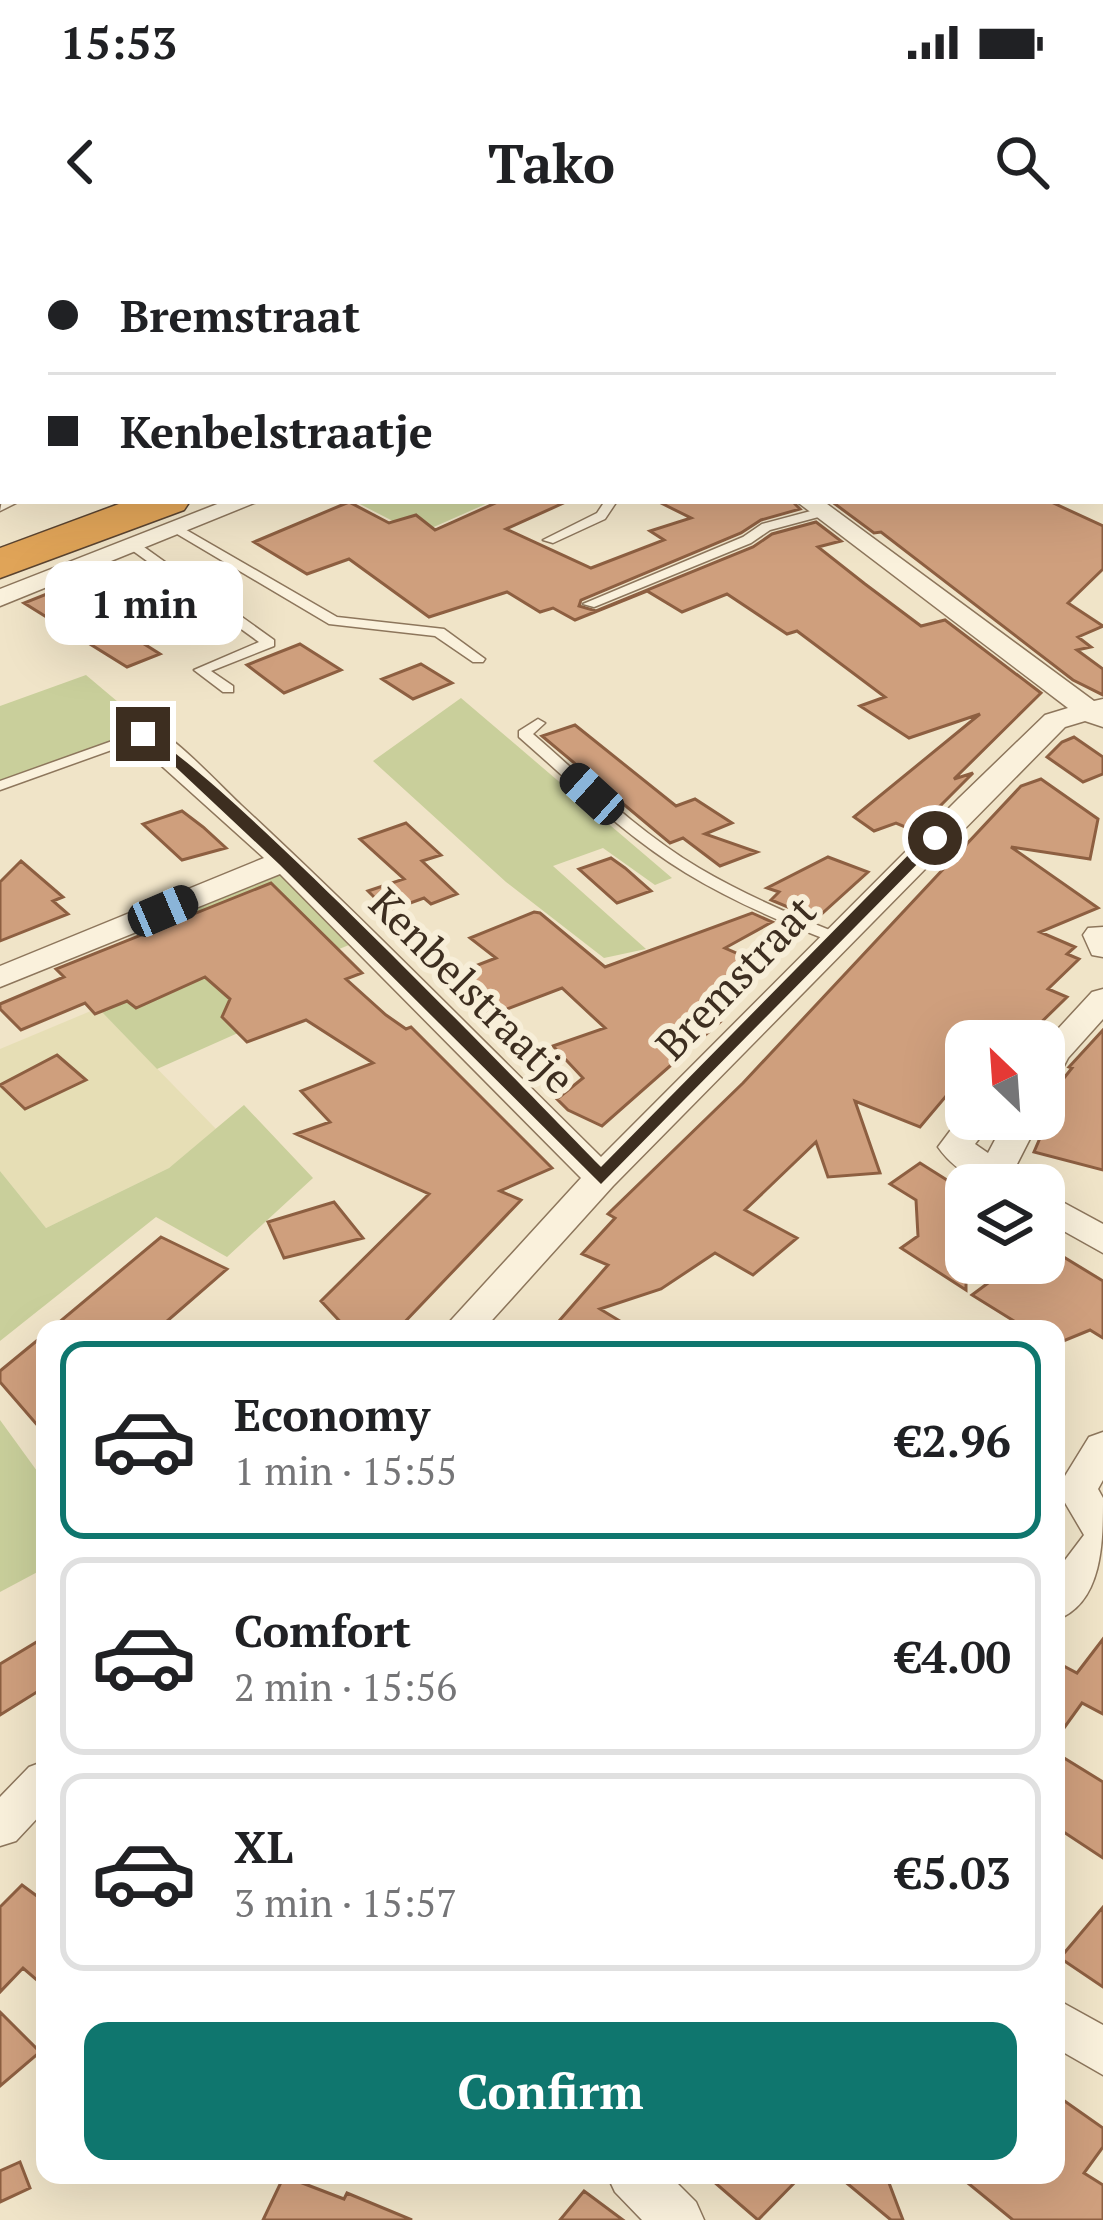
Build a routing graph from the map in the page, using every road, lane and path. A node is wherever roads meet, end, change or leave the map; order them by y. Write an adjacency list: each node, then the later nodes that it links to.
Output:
1 (90, 504): 6 (highway)
2 (231, 504): 5 (street)
3 (608, 504): 7 (lane)
4 (815, 506): 11 (lane); 14 (street)
5 (172, 515): 8 (street); 9 (highway); 12 (lane)
6 (0, 538)
7 (549, 540)
8 (133, 545): 10 (street); 13 (lane)
9 (0, 565)
10 (0, 598)
11 (589, 604)
12 (478, 659)
13 (229, 688)
14 (1098, 713): 19 (street, Bremstraat)
15 (538, 723): 19 (lane)
16 (135, 728): 17 (lane); 18 (street, Kenbelstraatje)
17 (0, 786)
18 (284, 861): 20 (street); 25 (street, Kenbelstraatje)
19 (836, 938): 25 (street, Bremstraat)
20 (0, 977)
21 (1098, 1013): 22 (street)
22 (1065, 1043)
23 (961, 1140): 24 (street)
24 (980, 1164)
25 (601, 1178): 28 (street, Bremstraat)
26 (1065, 1217): 27 (street)
27 (1103, 1240)
28 (470, 1320)
29 (1103, 1447): 30 (street)
30 (1103, 1536): 31 (street)
31 (1065, 1591)
32 (36, 1789): 33 (street)
33 (0, 1827)
34 (1065, 2027): 35 (street)
35 (1103, 2053)
36 (642, 2184): 37 (street)
37 (678, 2220)

